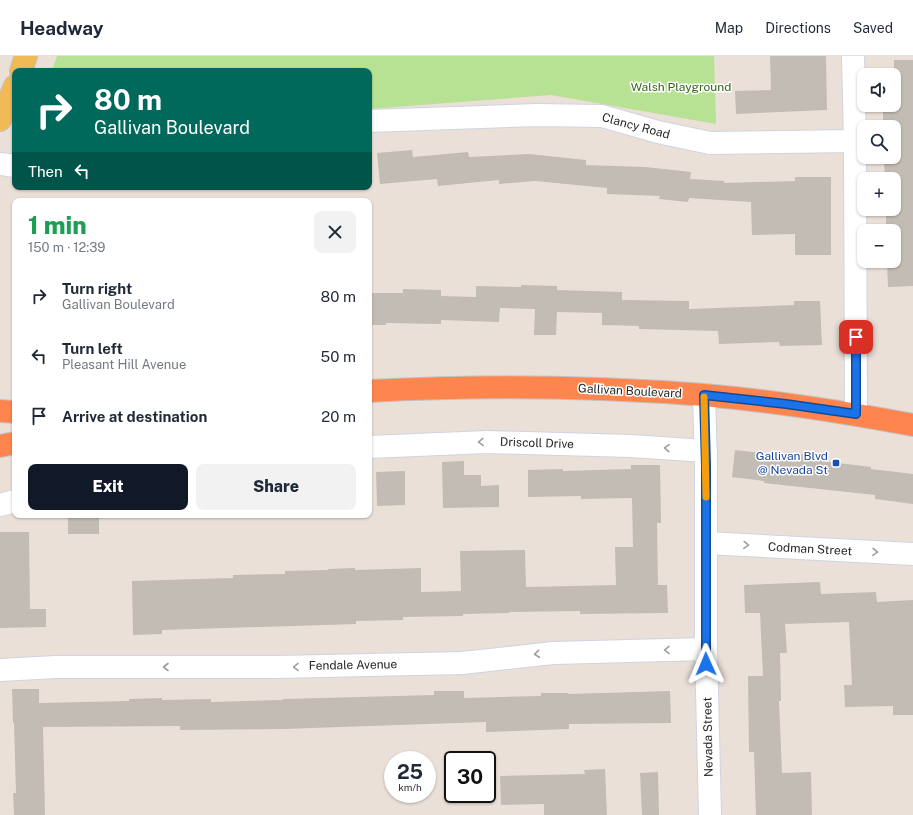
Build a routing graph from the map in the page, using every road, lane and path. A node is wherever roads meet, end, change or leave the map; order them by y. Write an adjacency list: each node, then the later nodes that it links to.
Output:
1 (26, 56): 3 (main road)
2 (853, 56): 7 (street)
3 (22, 68)
4 (9, 93): 5 (main road)
5 (0, 120)
6 (372, 121): 7 (street, Clancy Road)
7 (855, 141): 14 (street)
8 (0, 164): 9 (street)
9 (12, 166)
10 (372, 391): 11 (highway, Gallivan Boulevard)
11 (704, 395): 14 (highway, Gallivan Boulevard); 19 (street, Nevada Street)
12 (0, 411): 13 (highway)
13 (12, 412)
14 (856, 414): 15 (highway, Gallivan Boulevard)
15 (913, 424)
16 (12, 444): 17 (highway)
17 (0, 446)
18 (372, 447): 19 (street, Driscoll Drive, one-way to 18)
19 (706, 451): 22 (street, Nevada Street)
20 (12, 502): 21 (street)
21 (0, 505)
22 (707, 543): 23 (street, Codman Street, one-way to 23); 24 (street, Nevada Street)
23 (913, 554)
24 (706, 649): 25 (street, Fendale Avenue, one-way to 25); 26 (street, Nevada Street)
25 (0, 670)
26 (710, 815)

